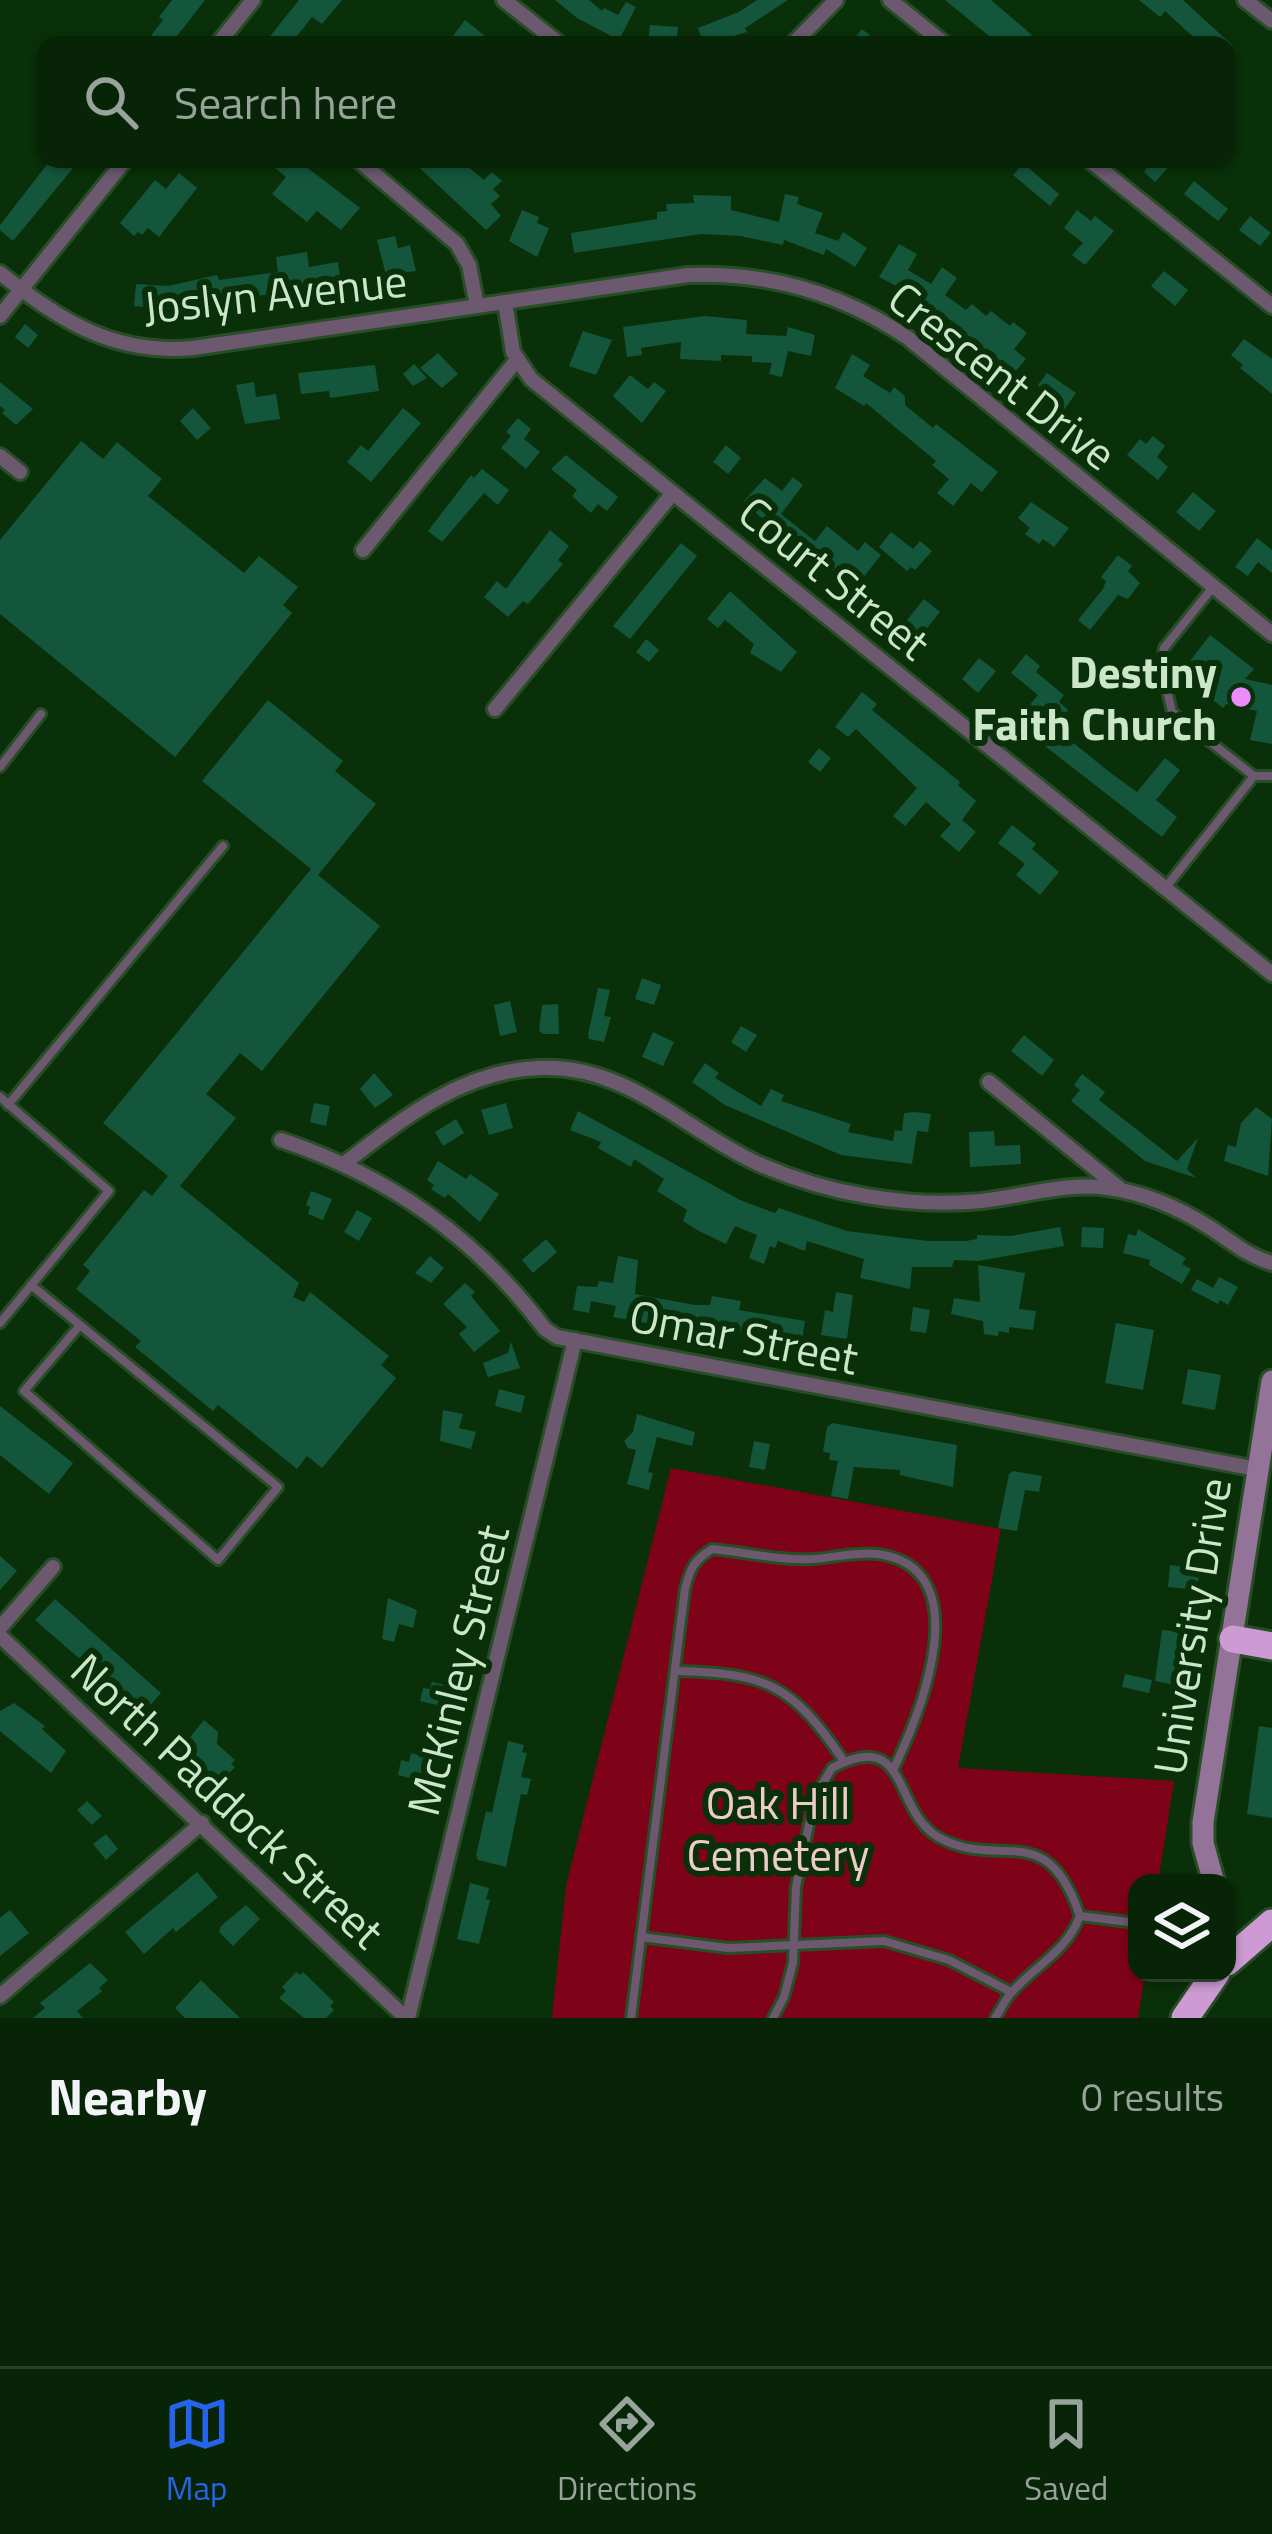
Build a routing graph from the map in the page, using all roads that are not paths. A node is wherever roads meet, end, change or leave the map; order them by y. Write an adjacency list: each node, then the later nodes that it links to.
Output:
1 (254, 0): 7 (street)
2 (504, 0): 8 (street)
3 (836, 0): 9 (street)
4 (890, 0): 10 (street)
5 (1245, 0): 6 (street)
6 (1272, 21)
7 (224, 36)
8 (550, 36)
9 (801, 36)
10 (935, 36)
11 (119, 168): 15 (street)
12 (368, 168): 17 (street)
13 (1099, 168): 18 (street)
14 (0, 273): 15 (street, Joslyn Avenue)
15 (21, 290): 17 (street, Joslyn Avenue); 19 (street)
16 (505, 302): 17 (street, Joslyn Avenue); 20 (street); 25 (street, Crescent Drive)
17 (477, 306)
18 (1272, 306)
19 (0, 316)
20 (517, 361): 23 (street, Court Street); 24 (street)
21 (0, 456): 22 (street)
22 (20, 472)
23 (673, 493): 27 (street); 33 (street, Court Street)
24 (363, 550)
25 (1213, 587): 26 (street, Crescent Drive); 30 (lane)
26 (1272, 634)
27 (495, 709)
28 (41, 714): 29 (lane)
29 (0, 767)
30 (1254, 776): 31 (lane); 33 (lane)
31 (1272, 776)
32 (223, 846): 36 (lane)
33 (1165, 888): 34 (street, Court Street)
34 (1272, 974)
35 (988, 1082): 39 (street)
36 (4, 1101): 41 (lane)
37 (281, 1140): 38 (street, Omar Street)
38 (345, 1163): 39 (street); 44 (street, Omar Street)
39 (1123, 1191): 40 (street)
40 (1272, 1263)
41 (31, 1285): 42 (lane); 43 (lane)
42 (0, 1323)
43 (80, 1325): 43 (lane)
44 (575, 1340): 46 (street, Omar Street); 65 (street, McKinley Street)
45 (1272, 1381): 46 (main road, University Drive)
46 (1257, 1469): 49 (main road, University Drive)
47 (53, 1567): 48 (street)
48 (0, 1632): 54 (street, North Paddock Street)
49 (1233, 1639): 50 (highway); 55 (main road, University Drive)
50 (1272, 1646)
51 (677, 1671): 52 (lane); 53 (lane); 59 (lane)
52 (844, 1761): 53 (lane); 60 (lane)
53 (894, 1768): 56 (lane)
54 (202, 1823): 64 (street); 65 (street, North Paddock Street)
55 (1210, 1874)
56 (1080, 1916): 57 (lane); 63 (lane)
57 (1128, 1922)
58 (1272, 1923): 61 (highway)
59 (641, 1937): 60 (lane); 66 (lane)
60 (793, 1944): 63 (lane); 67 (lane)
61 (1236, 1954)
62 (1210, 1982): 69 (highway)
63 (1011, 1992): 68 (lane)
64 (0, 1996)
65 (407, 2018)
66 (631, 2018)
67 (773, 2018)
68 (995, 2018)
69 (1185, 2018)

